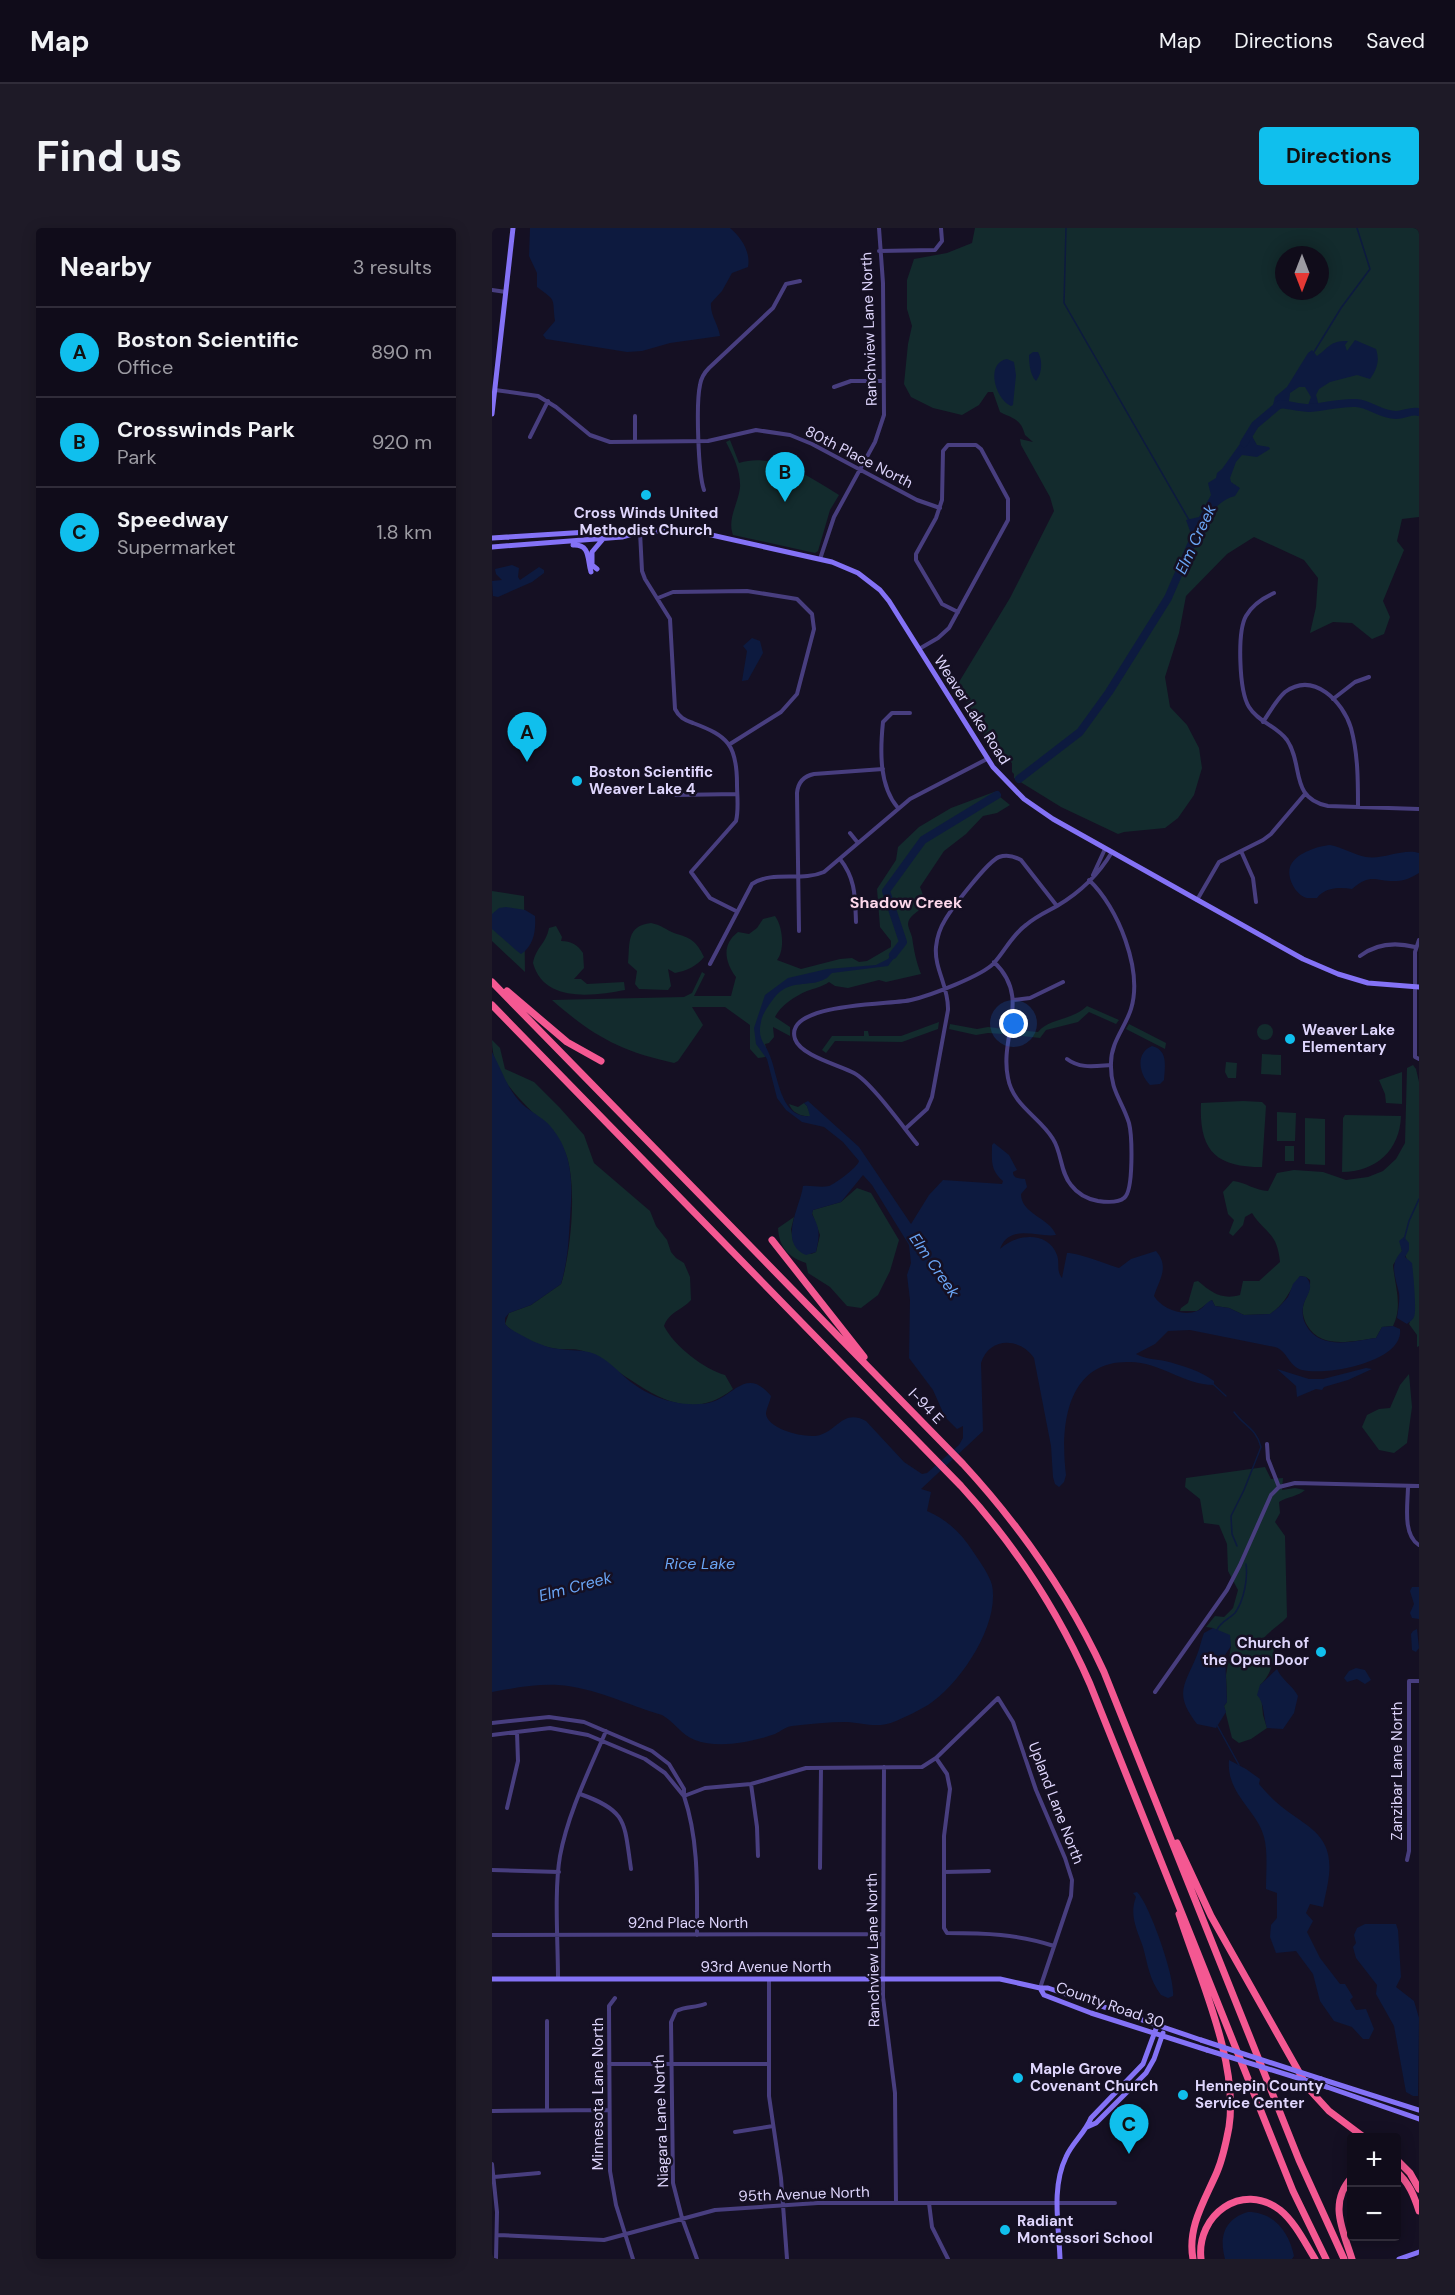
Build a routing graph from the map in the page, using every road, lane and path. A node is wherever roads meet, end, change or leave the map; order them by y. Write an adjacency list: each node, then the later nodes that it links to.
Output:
1 (513, 228): 7 (main road)
2 (879, 228): 4 (street, Ranchview Lane North)
3 (941, 228): 4 (street)
4 (879, 251): 8 (street, Ranchview Lane North)
5 (800, 280): 15 (street)
6 (492, 290): 7 (street)
7 (506, 292): 10 (main road)
8 (884, 381): 9 (street); 17 (street, Ranchview Lane North)
9 (834, 387)
10 (495, 390): 11 (street, 80th Place North); 12 (main road)
11 (548, 401): 14 (street); 16 (street, 80th Place North)
12 (492, 414)
13 (635, 416): 16 (street)
14 (530, 437)
15 (700, 441): 16 (street, 80th Place North); 17 (street, 80th Place North); 18 (street)
16 (635, 442)
17 (860, 470): 19 (street, 80th Place North); 25 (street, Ranchview Lane North)
18 (704, 490)
19 (940, 508): 28 (street); 28 (street)
20 (640, 532): 21 (main road, Weaver Lake Road); 22 (main road, Weaver Lake Road); 25 (main road, Weaver Lake Road); 27 (street)
21 (492, 538)
22 (604, 538): 23 (main road, Weaver Lake Road); 23 (main road)
23 (553, 543): 24 (main road, Weaver Lake Road)
24 (492, 547)
25 (820, 560): 29 (main road, Weaver Lake Road)
26 (1274, 593): 33 (street)
27 (658, 598): 34 (street); 34 (street)
28 (958, 612): 29 (street)
29 (919, 649): 35 (main road, Weaver Lake Road)
30 (1370, 677): 31 (street)
31 (1334, 699): 33 (street); 40 (street)
32 (910, 713): 36 (street)
33 (1263, 722): 38 (street)
34 (730, 744): 37 (street)
35 (987, 759): 41 (street); 45 (main road, Weaver Lake Road)
36 (883, 769): 41 (street); 50 (street)
37 (737, 794): 39 (street); 55 (street)
38 (1305, 794): 40 (street); 46 (street)
39 (676, 795)
40 (1358, 806): 42 (street)
41 (898, 808): 44 (street)
42 (1419, 809)
43 (850, 834): 44 (street)
44 (858, 843): 48 (street)
45 (1106, 849): 47 (main road, Weaver Lake Road); 49 (street)
46 (1241, 851): 52 (street); 53 (street)
47 (1112, 852): 49 (street); 52 (main road, Weaver Lake Road)
48 (840, 859): 50 (street); 56 (street)
49 (1093, 876): 51 (street)
50 (798, 877): 55 (street); 57 (street)
51 (1089, 880): 54 (street); 72 (street)
52 (1197, 900): 66 (main road, Weaver Lake Road)
53 (1256, 902)
54 (1057, 906): 61 (street); 65 (street)
55 (736, 911): 62 (street)
56 (856, 922)
57 (799, 930)
58 (1419, 940): 59 (street)
59 (1415, 947): 60 (street); 66 (street)
60 (1360, 956)
61 (994, 963): 65 (street); 67 (street)
62 (710, 964)
63 (492, 980): 71 (highway); 76 (highway)
64 (1063, 982): 67 (street)
65 (945, 987): 73 (street); 73 (street)
66 (1418, 987): 69 (street)
67 (1013, 1000): 72 (street)
68 (492, 1005): 105 (highway)
69 (1417, 1058)
70 (1067, 1059): 72 (street)
71 (601, 1061)
72 (1111, 1065)
73 (905, 1129): 74 (street)
74 (917, 1144)
75 (772, 1240): 76 (highway)
76 (886, 1384): 96 (highway, I-94 E)
77 (1267, 1443): 78 (street)
78 (1279, 1486): 79 (street); 83 (street)
79 (1408, 1486): 80 (street); 81 (street)
80 (1419, 1486)
81 (1419, 1545)
82 (1419, 1681): 98 (street, Zanzibar Lane North)
83 (1155, 1692)
84 (492, 1723): 85 (street)
85 (606, 1731): 88 (street); 94 (street)
86 (517, 1732): 87 (street); 88 (street); 95 (street)
87 (492, 1735)
88 (602, 1741): 93 (street); 94 (street)
89 (936, 1758): 90 (street); 104 (street); 110 (street, Upland Lane North)
90 (884, 1767): 91 (street); 106 (street, Ranchview Lane North)
91 (821, 1768): 92 (street); 99 (street)
92 (751, 1784): 94 (street); 97 (street)
93 (580, 1794): 100 (street); 103 (street)
94 (684, 1796): 109 (street)
95 (507, 1808)
96 (1162, 1816): 134 (highway); 162 (highway)
97 (758, 1856)
98 (1407, 1860)
99 (820, 1868)
100 (631, 1869)
101 (492, 1870): 103 (street)
102 (989, 1871): 104 (street)
103 (559, 1872): 108 (street)
104 (944, 1872): 110 (street)
105 (1170, 1882): 158 (highway); 161 (highway)
106 (883, 1934): 109 (street, 92nd Place North); 111 (street, Ranchview Lane North)
107 (492, 1935): 108 (street, 92nd Place North)
108 (558, 1935): 109 (street, 92nd Place North); 113 (street)
109 (697, 1935)
110 (1054, 1946): 115 (street, Upland Lane North)
111 (883, 1978): 114 (main road, 93rd Avenue North); 115 (main road, 93rd Avenue North); 142 (street, Ranchview Lane North)
112 (492, 1979): 113 (main road, 93rd Avenue North)
113 (558, 1979): 114 (main road, 93rd Avenue North)
114 (769, 1979): 125 (street)
115 (1040, 1988): 119 (main road, County Road 30); 121 (main road, County Road 30)
116 (615, 1998): 123 (street, Minnesota Lane North)
117 (705, 2004): 124 (street, Niagara Lane North)
118 (547, 2020): 126 (street)
119 (1157, 2026): 120 (main road, County Road 30); 121 (main road)
120 (1165, 2028): 122 (main road); 128 (main road, County Road 30, bridge)
121 (1154, 2034): 122 (main road, County Road 30); 132 (main road)
122 (1162, 2036): 130 (main road, County Road 30, bridge); 132 (main road)
123 (609, 2064): 124 (street); 127 (street, Minnesota Lane North)
124 (672, 2064): 125 (street); 148 (street, Niagara Lane North)
125 (769, 2064): 131 (street)
126 (547, 2110): 127 (street); 129 (street)
127 (609, 2110): 150 (street, Minnesota Lane North)
128 (1419, 2110)
129 (492, 2111)
130 (1419, 2119)
131 (773, 2126): 133 (street); 146 (street)
132 (1087, 2127): 144 (main road)
133 (735, 2132)
134 (1358, 2133)
135 (492, 2164): 139 (street)
136 (1401, 2164): 141 (highway)
137 (539, 2173): 139 (street)
138 (1401, 2176): 147 (highway)
139 (494, 2177): 149 (street)
140 (1347, 2183): 163 (highway)
141 (1419, 2189)
142 (896, 2203): 143 (street, 95th Avenue North); 146 (street, 95th Avenue North)
143 (929, 2203): 144 (street, 95th Avenue North); 156 (street)
144 (1058, 2203): 145 (street, 95th Avenue North); 157 (main road)
145 (1115, 2203)
146 (783, 2205): 148 (street, 95th Avenue North); 155 (street)
147 (1419, 2211)
148 (682, 2218): 150 (street, 95th Avenue North); 154 (street, Niagara Lane North)
149 (498, 2235): 150 (street, 95th Avenue North); 152 (street)
150 (626, 2235): 153 (street, Minnesota Lane North)
151 (1419, 2252): 164 (main road)
152 (496, 2259)
153 (633, 2259)
154 (697, 2259)
155 (787, 2259)
156 (948, 2259)
157 (1060, 2259)
158 (1193, 2259)
159 (1201, 2259): 160 (highway)
160 (1315, 2259)
161 (1326, 2259)
162 (1344, 2259)
163 (1352, 2259)
164 (1399, 2259)

